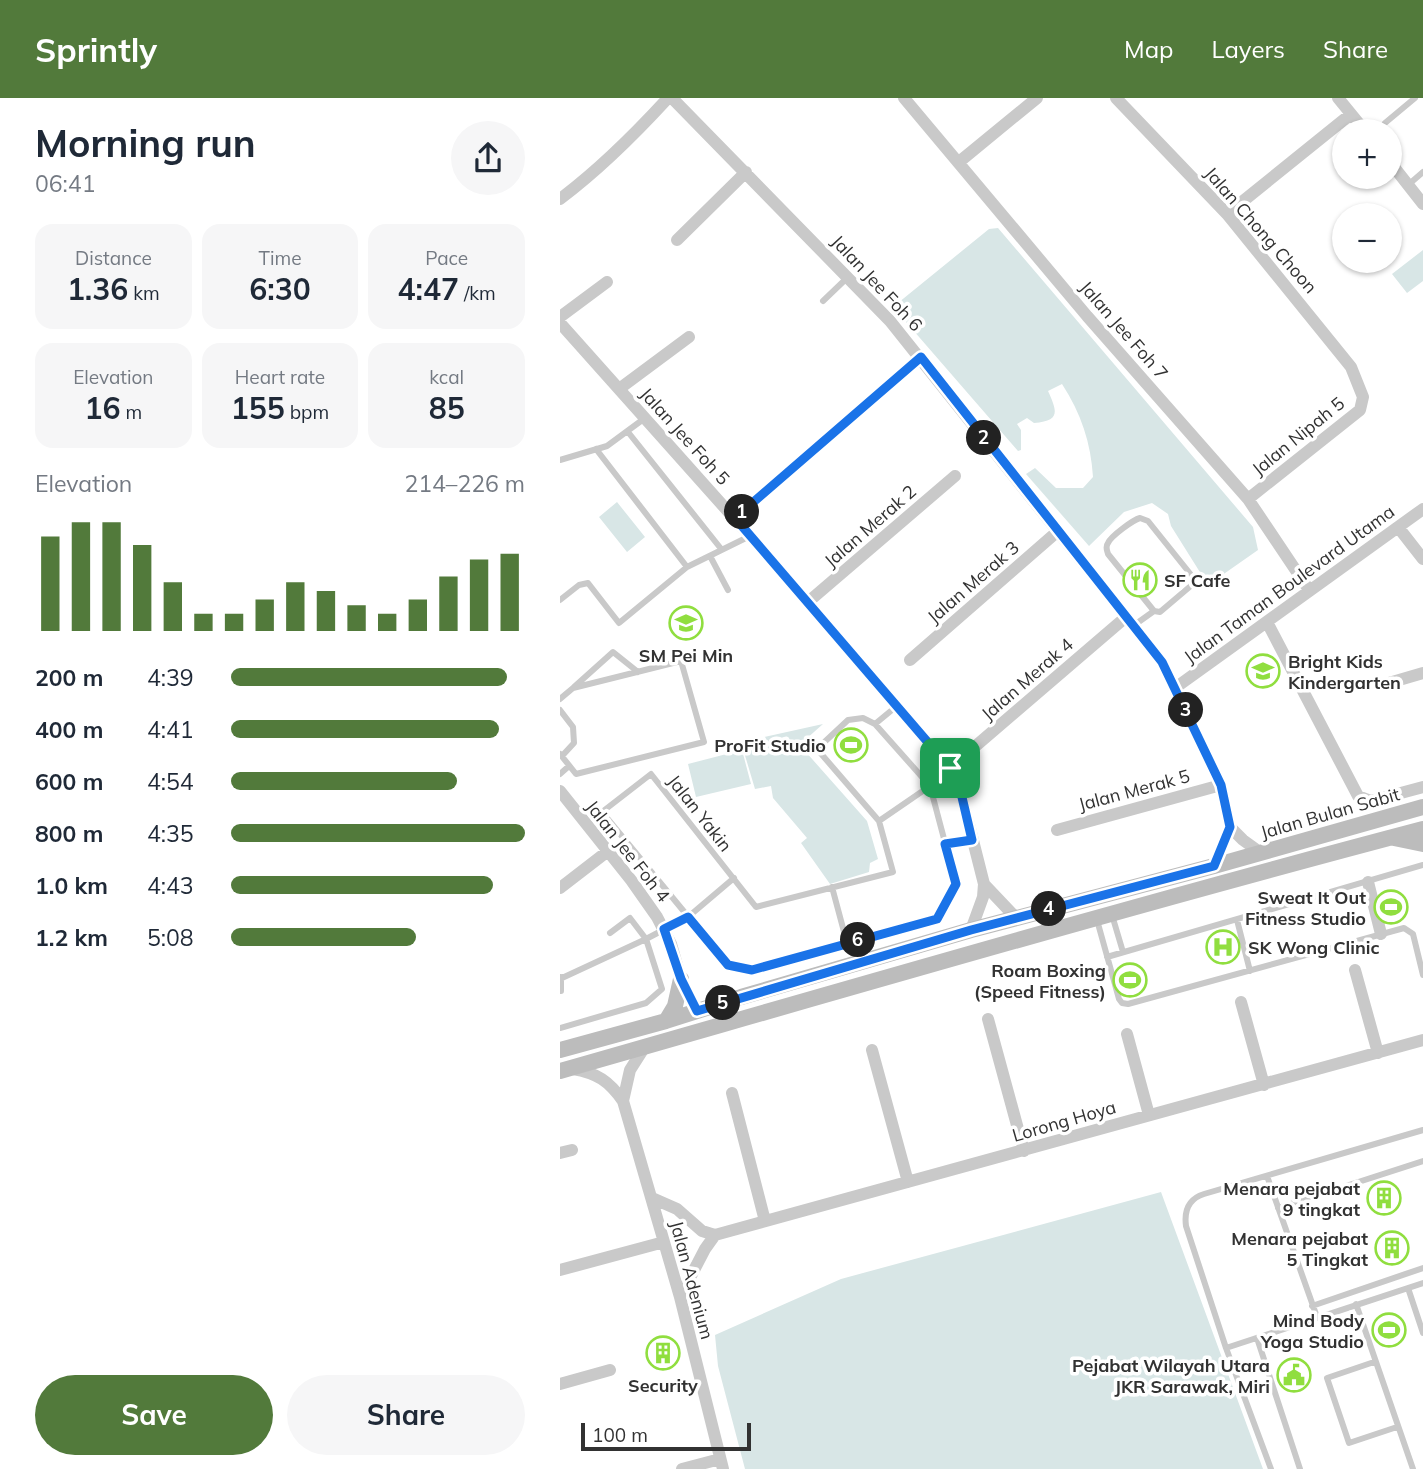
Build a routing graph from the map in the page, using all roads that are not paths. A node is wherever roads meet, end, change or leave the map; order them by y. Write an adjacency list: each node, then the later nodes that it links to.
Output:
1 (670, 98): 11 (street, Jalan Jee Foh 6); 16 (street)
2 (904, 98): 10 (street, Jalan Jee Foh 7)
3 (1037, 98): 10 (street)
4 (1116, 98): 17 (street, Jalan Chong Choon)
5 (1338, 98): 7 (street)
6 (1415, 98): 9 (lane)
7 (1351, 114): 8 (street); 17 (street)
8 (1355, 119)
9 (1389, 119)
10 (960, 162): 33 (street, Jalan Jee Foh 7)
11 (746, 172): 18 (street); 19 (street, Jalan Jee Foh 6)
12 (1423, 172): 14 (lane)
13 (1402, 177): 14 (street)
14 (1408, 185): 15 (street)
15 (1421, 198)
16 (560, 199)
17 (1227, 214): 27 (street, Jalan Chong Choon)
18 (677, 240)
19 (849, 277): 21 (lane); 25 (street, Jalan Jee Foh 6)
20 (607, 282): 22 (street)
21 (822, 301)
22 (560, 317)
23 (562, 330): 26 (street, Jalan Jee Foh 5)
24 (689, 337): 26 (street)
25 (921, 357): 35 (street); 37 (street, Jalan Jee Foh 6)
26 (619, 389): 28 (street, Jalan Jee Foh 5)
27 (1363, 397): 33 (street, Jalan Nipah 5)
28 (645, 418): 29 (lane); 35 (street, Jalan Jee Foh 5)
29 (628, 432): 30 (lane); 39 (lane)
30 (596, 449): 31 (lane); 42 (lane)
31 (560, 460)
32 (955, 476): 46 (street, Jalan Merak 2)
33 (1248, 499): 44 (street, Jalan Jee Foh 7)
34 (1423, 509): 36 (street, Jalan Taman Boulevard Utama)
35 (735, 518): 38 (street, Jalan Jee Foh 5)
36 (1398, 527): 41 (street); 44 (street, Jalan Taman Boulevard Utama)
37 (1058, 531): 48 (street, Jalan Jee Foh 6); 50 (street, Jalan Merak 3)
38 (750, 536): 39 (lane); 46 (street, Jalan Jee Foh 5)
39 (722, 550): 40 (lane)
40 (710, 556): 42 (lane); 43 (lane)
41 (1423, 559)
42 (687, 567): 45 (lane)
43 (728, 590)
44 (1309, 590): 49 (street, Jalan Taman Boulevard Utama)
45 (560, 600)
46 (808, 602): 57 (street, Jalan Jee Foh 5)
47 (1154, 611): 47 (lane); 48 (lane)
48 (1129, 621): 55 (street, Jalan Jee Foh 6); 62 (street, Jalan Merak 4)
49 (1267, 622): 55 (street, Jalan Taman Boulevard Utama); 66 (street)
50 (910, 660)
51 (638, 672): 54 (lane); 54 (lane); 61 (lane)
52 (1423, 673): 53 (street)
53 (1382, 685)
54 (573, 688): 56 (lane)
55 (1175, 688): 64 (street, Jalan Jee Foh 6)
56 (560, 699)
57 (898, 705): 59 (lane); 62 (street, Jalan Jee Foh 5)
58 (560, 710): 60 (lane)
59 (875, 724): 65 (lane); 70 (lane, Jalan Yakin)
60 (561, 755): 61 (lane)
61 (569, 766): 63 (lane)
62 (950, 768): 76 (street, Jalan Jee Foh 5)
63 (560, 774)
64 (1221, 785): 72 (street, Jalan Jee Foh 6); 74 (street, Jalan Merak 5)
65 (929, 786): 70 (lane); 77 (lane)
66 (1423, 787)
67 (560, 791): 71 (street, Jalan Jee Foh 4)
68 (1420, 809): 80 (main road, Jalan Bulan Sabit)
69 (602, 812): 71 (lane); 83 (lane, Jalan Yakin); 88 (lane)
70 (879, 821): 86 (lane, Jalan Yakin)
71 (586, 823): 79 (street, Jalan Jee Foh 4)
72 (1230, 827): 80 (street); 82 (street)
73 (1423, 828): 75 (main road)
74 (1057, 830)
75 (1390, 837): 78 (main road); 89 (main road)
76 (972, 840): 77 (lane); 85 (street, Jalan Jee Foh 5)
77 (945, 844): 97 (lane)
78 (1423, 844)
79 (608, 850): 87 (street); 92 (street, Jalan Jee Foh 4)
80 (1261, 853): 82 (main road, Jalan Bulan Sabit)
81 (1423, 865): 84 (lane)
82 (1214, 866): 90 (main road, Jalan Bulan Sabit)
83 (734, 878): 86 (lane, Jalan Yakin); 88 (lane)
84 (1368, 882): 91 (lane); 95 (street)
85 (984, 884): 90 (street, Jalan Jee Foh 5); 93 (street, Jalan Jee Foh 5)
86 (832, 887): 97 (lane)
87 (560, 888)
88 (688, 917): 92 (lane); 97 (lane)
89 (1105, 917): 98 (lane); 99 (lane); 108 (main road)
90 (1016, 918): 93 (main road, Jalan Bulan Sabit)
91 (1237, 920): 98 (lane); 101 (lane)
92 (664, 929): 96 (lane); 104 (street, Jalan Jee Foh 4)
93 (971, 930): 107 (main road, Jalan Bulan Sabit)
94 (610, 933): 96 (lane)
95 (1381, 934): 101 (lane); 102 (lane)
96 (646, 939): 103 (lane); 111 (lane)
97 (847, 943)
98 (1122, 952): 99 (lane)
99 (1107, 957): 101 (lane)
100 (1355, 970): 117 (street)
101 (1250, 971)
102 (1423, 975)
103 (561, 977): 105 (lane)
104 (681, 979): 107 (street, Jalan Jee Foh 4); 110 (main road)
105 (561, 991)
106 (1241, 1002): 119 (street)
107 (697, 1011): 108 (main road); 110 (main road, Jalan Bulan Sabit)
108 (762, 1012): 114 (main road)
109 (988, 1019): 124 (street)
110 (666, 1021): 115 (main road, Jalan Bulan Sabit)
111 (560, 1028)
112 (1127, 1034): 122 (street)
113 (1423, 1040): 117 (street, Lorong Hoya)
114 (644, 1048): 118 (main road); 121 (street)
115 (560, 1050)
116 (872, 1050): 127 (street)
117 (1378, 1053): 119 (street, Lorong Hoya)
118 (565, 1070): 121 (street, Jalan Adenium)
119 (1264, 1085): 122 (street, Lorong Hoya)
120 (732, 1093): 130 (street)
121 (623, 1101): 128 (street, Jalan Adenium)
122 (1149, 1115): 124 (street, Lorong Hoya)
123 (1423, 1131): 126 (lane)
124 (1024, 1150): 127 (street, Lorong Hoya)
125 (1423, 1161): 129 (lane)
126 (1268, 1176): 129 (lane); 143 (lane)
127 (908, 1182): 130 (street, Lorong Hoya)
128 (652, 1198): 131 (street); 132 (street, Jalan Adenium)
129 (1278, 1208): 139 (lane)
130 (765, 1221): 131 (street, Lorong Hoya)
131 (715, 1236): 137 (street)
132 (664, 1242): 134 (street); 137 (street, Jalan Adenium)
133 (1423, 1268): 139 (lane)
134 (560, 1270)
135 (1423, 1283): 136 (lane)
136 (1408, 1288): 138 (lane); 141 (lane)
137 (680, 1297): 148 (street, Jalan Adenium)
138 (1356, 1304): 140 (lane); 144 (lane)
139 (1312, 1306): 140 (lane)
140 (1317, 1317): 142 (lane)
141 (1423, 1333)
142 (1257, 1338): 143 (lane); 151 (lane)
143 (1226, 1348): 150 (lane)
144 (1374, 1362): 147 (lane); 147 (lane)
145 (610, 1370): 146 (street)
146 (560, 1384)
147 (1397, 1427): 152 (lane)
148 (722, 1464): 149 (street)
149 (682, 1469)
150 (1270, 1469)
151 (1300, 1469)
152 (1413, 1469)

